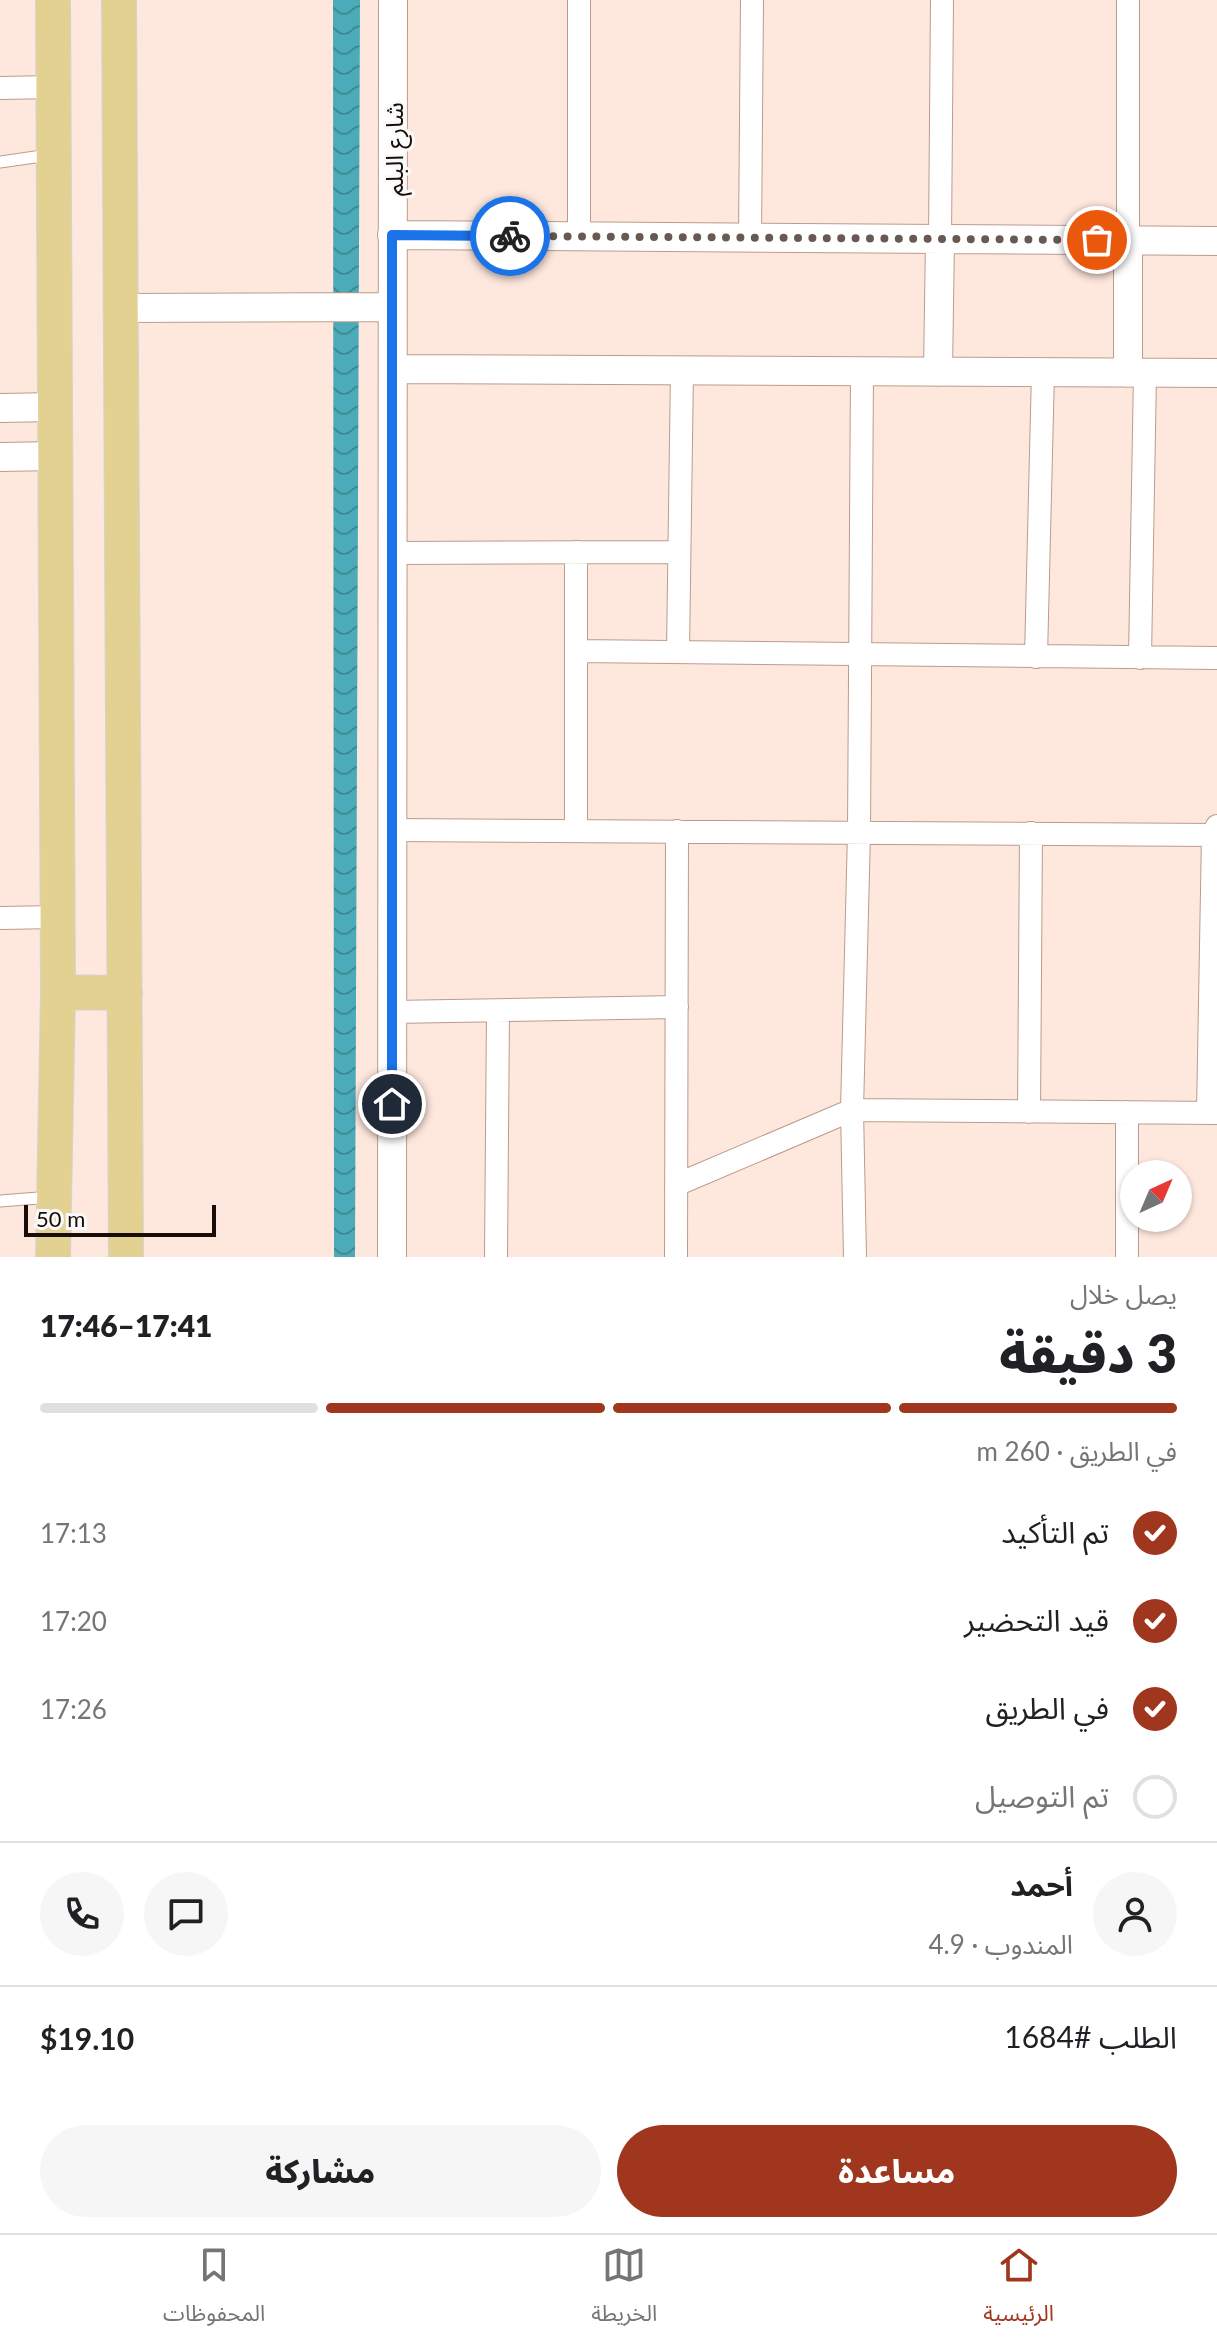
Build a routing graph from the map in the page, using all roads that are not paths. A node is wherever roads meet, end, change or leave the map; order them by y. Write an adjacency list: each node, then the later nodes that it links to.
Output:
1 (53, 0): 8 (main road)
2 (119, 0): 19 (main road)
3 (393, 0): 12 (street, شارع البلم)
4 (579, 0): 13 (street)
5 (752, 0): 14 (street)
6 (942, 0): 15 (street)
7 (1128, 0): 16 (street)
8 (54, 87): 9 (street); 10 (main road)
9 (0, 88)
10 (54, 155): 11 (lane); 27 (main road)
11 (0, 162)
12 (392, 235): 13 (street); 18 (street, شارع البلم)
13 (579, 237): 14 (street)
14 (750, 238): 15 (street)
15 (940, 239): 16 (street); 23 (street)
16 (1128, 241): 17 (street); 25 (street)
17 (1217, 241)
18 (392, 307): 19 (street); 20 (street, شارع البلم)
19 (121, 308): 49 (main road)
20 (393, 369): 21 (street); 33 (street, شارع البلم)
21 (682, 370): 22 (street); 32 (street)
22 (862, 371): 23 (street); 36 (street)
23 (938, 372): 24 (street)
24 (1043, 372): 25 (street); 37 (street)
25 (1136, 373): 26 (street); 38 (street)
26 (1217, 373)
27 (55, 407): 28 (street); 29 (main road)
28 (0, 408)
29 (55, 456): 30 (street); 46 (main road)
30 (0, 457)
31 (576, 552): 32 (street); 33 (street); 34 (street)
32 (679, 552): 35 (street)
33 (392, 553): 40 (street, شارع البلم)
34 (576, 651): 35 (street); 41 (street)
35 (678, 652): 36 (street)
36 (860, 655): 37 (street); 43 (street)
37 (1036, 657): 38 (street)
38 (1140, 658): 39 (street)
39 (1217, 658)
40 (392, 830): 41 (street); 53 (street, شارع البلم)
41 (576, 830): 42 (street)
42 (677, 831): 43 (street); 50 (street)
43 (859, 832): 45 (street); 54 (street)
44 (1216, 832): 45 (street); 51 (street)
45 (1031, 833): 55 (street)
46 (57, 917): 47 (street); 48 (main road)
47 (0, 918)
48 (58, 992): 49 (main road); 59 (main road)
49 (125, 993): 62 (main road)
50 (677, 1007): 52 (street); 58 (street)
51 (1213, 1010): 57 (street)
52 (498, 1011): 53 (street); 64 (street)
53 (392, 1012): 63 (street, شارع البلم)
54 (852, 1110): 55 (street); 58 (street); 66 (street)
55 (1029, 1112): 56 (street)
56 (1127, 1112): 57 (street); 67 (street)
57 (1212, 1113)
58 (676, 1185): 65 (street)
59 (53, 1197): 60 (lane); 61 (main road)
60 (0, 1201)
61 (53, 1257)
62 (126, 1257)
63 (392, 1257)
64 (496, 1257)
65 (676, 1257)
66 (855, 1257)
67 (1127, 1257)

